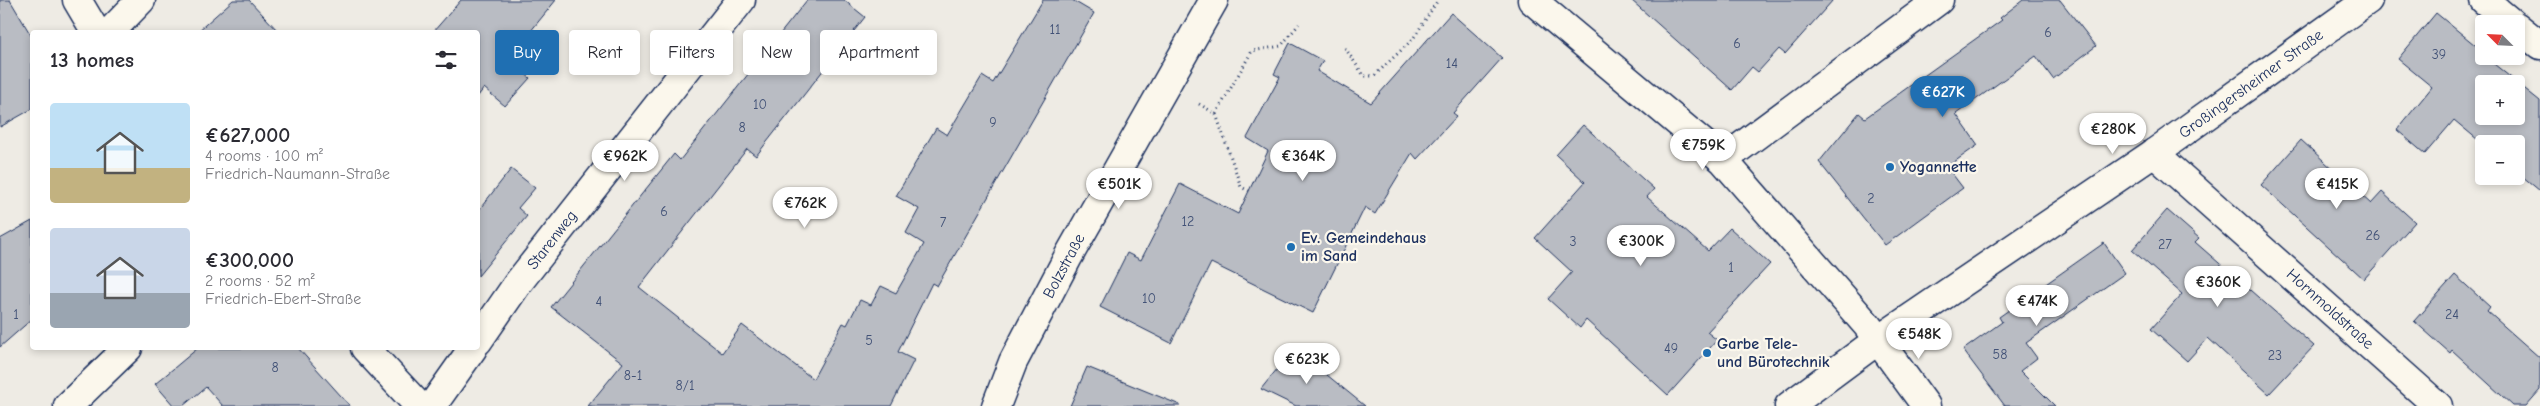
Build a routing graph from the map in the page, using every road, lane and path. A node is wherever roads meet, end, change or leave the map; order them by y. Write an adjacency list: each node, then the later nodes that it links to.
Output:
1 (77, 0): 12 (street)
2 (141, 0): 13 (street)
3 (741, 0): 22 (street, Starenweg)
4 (1214, 0): 30 (street, Bolzstraße)
5 (1438, 0): 16 (path)
6 (1532, 0): 20 (street)
7 (1939, 0): 20 (street)
8 (2368, 0): 19 (street, Großingersheimer Straße)
9 (2484, 0): 10 (street)
10 (2503, 15)
11 (1299, 24): 18 (path)
12 (95, 30)
13 (112, 30)
14 (2525, 33): 15 (street)
15 (2540, 46)
16 (1345, 48)
17 (1199, 104): 18 (path)
18 (1216, 114): 21 (path)
19 (2154, 153): 23 (street, Großingersheimer Straße); 33 (street, Hornmoldstraße)
20 (1723, 160): 23 (street)
21 (1249, 191)
22 (480, 338)
23 (1878, 340): 31 (street, Großingersheimer Straße); 32 (street)
24 (126, 350): 27 (street)
25 (368, 350): 28 (street)
26 (472, 350): 29 (street)
27 (68, 406)
28 (419, 406)
29 (432, 406)
30 (996, 406)
31 (1789, 406)
32 (1926, 406)
33 (2438, 406)

